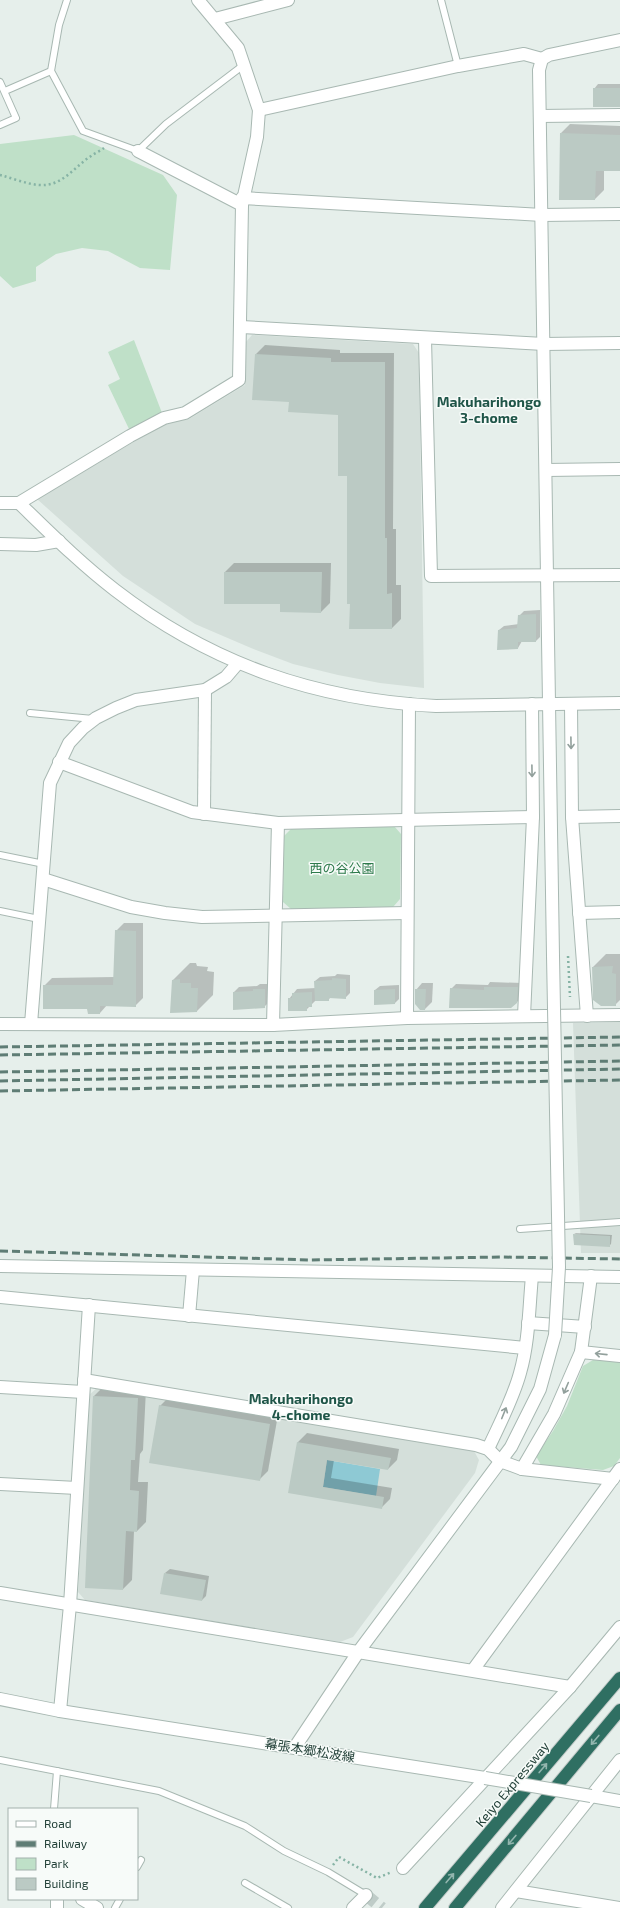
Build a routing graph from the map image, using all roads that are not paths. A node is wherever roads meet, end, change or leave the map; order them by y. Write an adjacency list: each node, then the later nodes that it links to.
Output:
1 (67, 0): 10 (lane)
2 (198, 0): 5 (street)
3 (288, 0): 5 (street)
4 (441, 0): 9 (lane)
5 (215, 20): 8 (street)
6 (620, 40): 7 (street)
7 (542, 59): 9 (street); 15 (street)
8 (244, 64): 13 (street); 17 (lane)
9 (458, 66): 13 (street)
10 (51, 71): 12 (lane); 17 (lane)
11 (0, 82): 12 (lane)
12 (5, 91): 16 (lane)
13 (260, 110): 18 (street)
14 (620, 114): 15 (street)
15 (540, 116): 20 (street)
16 (0, 125)
17 (138, 152): 18 (street)
18 (242, 201): 20 (street); 21 (street)
19 (620, 214): 20 (street)
20 (542, 215): 24 (street)
21 (241, 327): 22 (street); 28 (street)
22 (425, 338): 24 (street); 32 (street)
23 (620, 343): 24 (street)
24 (544, 344): 26 (street)
25 (620, 469): 26 (street)
26 (546, 470): 32 (street)
27 (0, 503): 28 (street)
28 (19, 503): 29 (street)
29 (58, 541): 30 (street); 33 (street)
30 (0, 544)
31 (620, 575): 32 (street)
32 (548, 576): 38 (street)
33 (238, 664): 34 (street); 36 (street)
34 (205, 690): 41 (street); 43 (street)
35 (620, 703): 39 (street)
36 (409, 704): 37 (street); 47 (street)
37 (532, 704): 38 (street); 45 (street, one-way to 45)
38 (550, 704): 39 (street); 83 (street, bridge)
39 (570, 704): 46 (street, one-way to 46)
40 (30, 713): 41 (lane)
41 (94, 719): 42 (street)
42 (59, 762): 43 (street); 50 (street)
43 (204, 814): 48 (street)
44 (620, 816): 46 (street)
45 (533, 817): 47 (street); 59 (street)
46 (572, 817): 55 (street)
47 (408, 820): 48 (street); 54 (street)
48 (278, 823): 56 (street)
49 (0, 855): 50 (lane)
50 (44, 864): 51 (street)
51 (43, 880): 56 (street); 57 (street)
52 (0, 911): 57 (lane)
53 (620, 912): 55 (street)
54 (407, 913): 56 (street); 61 (street)
55 (579, 913): 60 (street)
56 (276, 916): 64 (street)
57 (39, 919): 63 (street)
58 (620, 1015): 60 (street)
59 (524, 1016): 60 (street); 61 (street)
60 (587, 1016)
61 (407, 1018): 64 (street)
62 (0, 1024): 63 (street)
63 (31, 1024): 64 (street)
64 (273, 1025)
65 (620, 1222): 66 (lane)
66 (520, 1229)
67 (0, 1266): 68 (street)
68 (193, 1270): 69 (street); 74 (street)
69 (532, 1276): 70 (street); 75 (street)
70 (591, 1276): 71 (street); 76 (street)
71 (620, 1276)
72 (0, 1297): 73 (street)
73 (89, 1306): 74 (street); 80 (street)
74 (189, 1316): 77 (street)
75 (528, 1323): 76 (street); 77 (street)
76 (585, 1327): 78 (street)
77 (525, 1348): 82 (street, one-way to 77)
78 (581, 1352): 79 (street, one-way to 78); 84 (street, one-way to 84)
79 (620, 1356)
80 (83, 1386): 81 (street); 82 (street); 87 (street)
81 (0, 1387)
82 (488, 1449): 83 (street)
83 (500, 1461): 84 (street); 91 (street)
84 (522, 1469): 85 (street)
85 (616, 1474): 92 (street)
86 (0, 1484): 87 (street)
87 (77, 1488): 89 (street)
88 (0, 1593): 89 (street)
89 (70, 1605): 91 (street); 97 (street)
90 (620, 1627): 94 (street)
91 (359, 1652): 92 (street); 98 (street)
92 (473, 1670): 94 (street)
93 (620, 1678): 114 (highway, Keiyo Expressway, one-way to 93)
94 (570, 1687): 102 (street)
95 (0, 1699): 97 (street, 幕張本郷松波線)
96 (620, 1710): 106 (highway, one-way to 106)
97 (60, 1711): 98 (street, 幕張本郷松波線)
98 (295, 1747): 102 (street, 幕張本郷松波線)
99 (0, 1760): 101 (lane)
100 (620, 1760): 103 (street)
101 (57, 1770): 105 (lane); 112 (lane)
102 (484, 1778): 103 (street, 幕張本郷松波線, bridge); 109 (street)
103 (591, 1796): 104 (street, 幕張本郷松波線); 111 (street)
104 (620, 1801)
105 (54, 1808)
106 (501, 1854): 118 (highway); 119 (highway)
107 (141, 1860): 108 (lane)
108 (138, 1865)
109 (403, 1868)
110 (245, 1883): 116 (lane)
111 (516, 1891): 120 (street); 121 (street)
112 (366, 1896): 117 (street)
113 (84, 1900): 115 (street)
114 (426, 1905)
115 (97, 1908)
116 (288, 1908)
117 (353, 1908)
118 (455, 1908)
119 (464, 1908)
120 (502, 1908)
121 (620, 1908)

